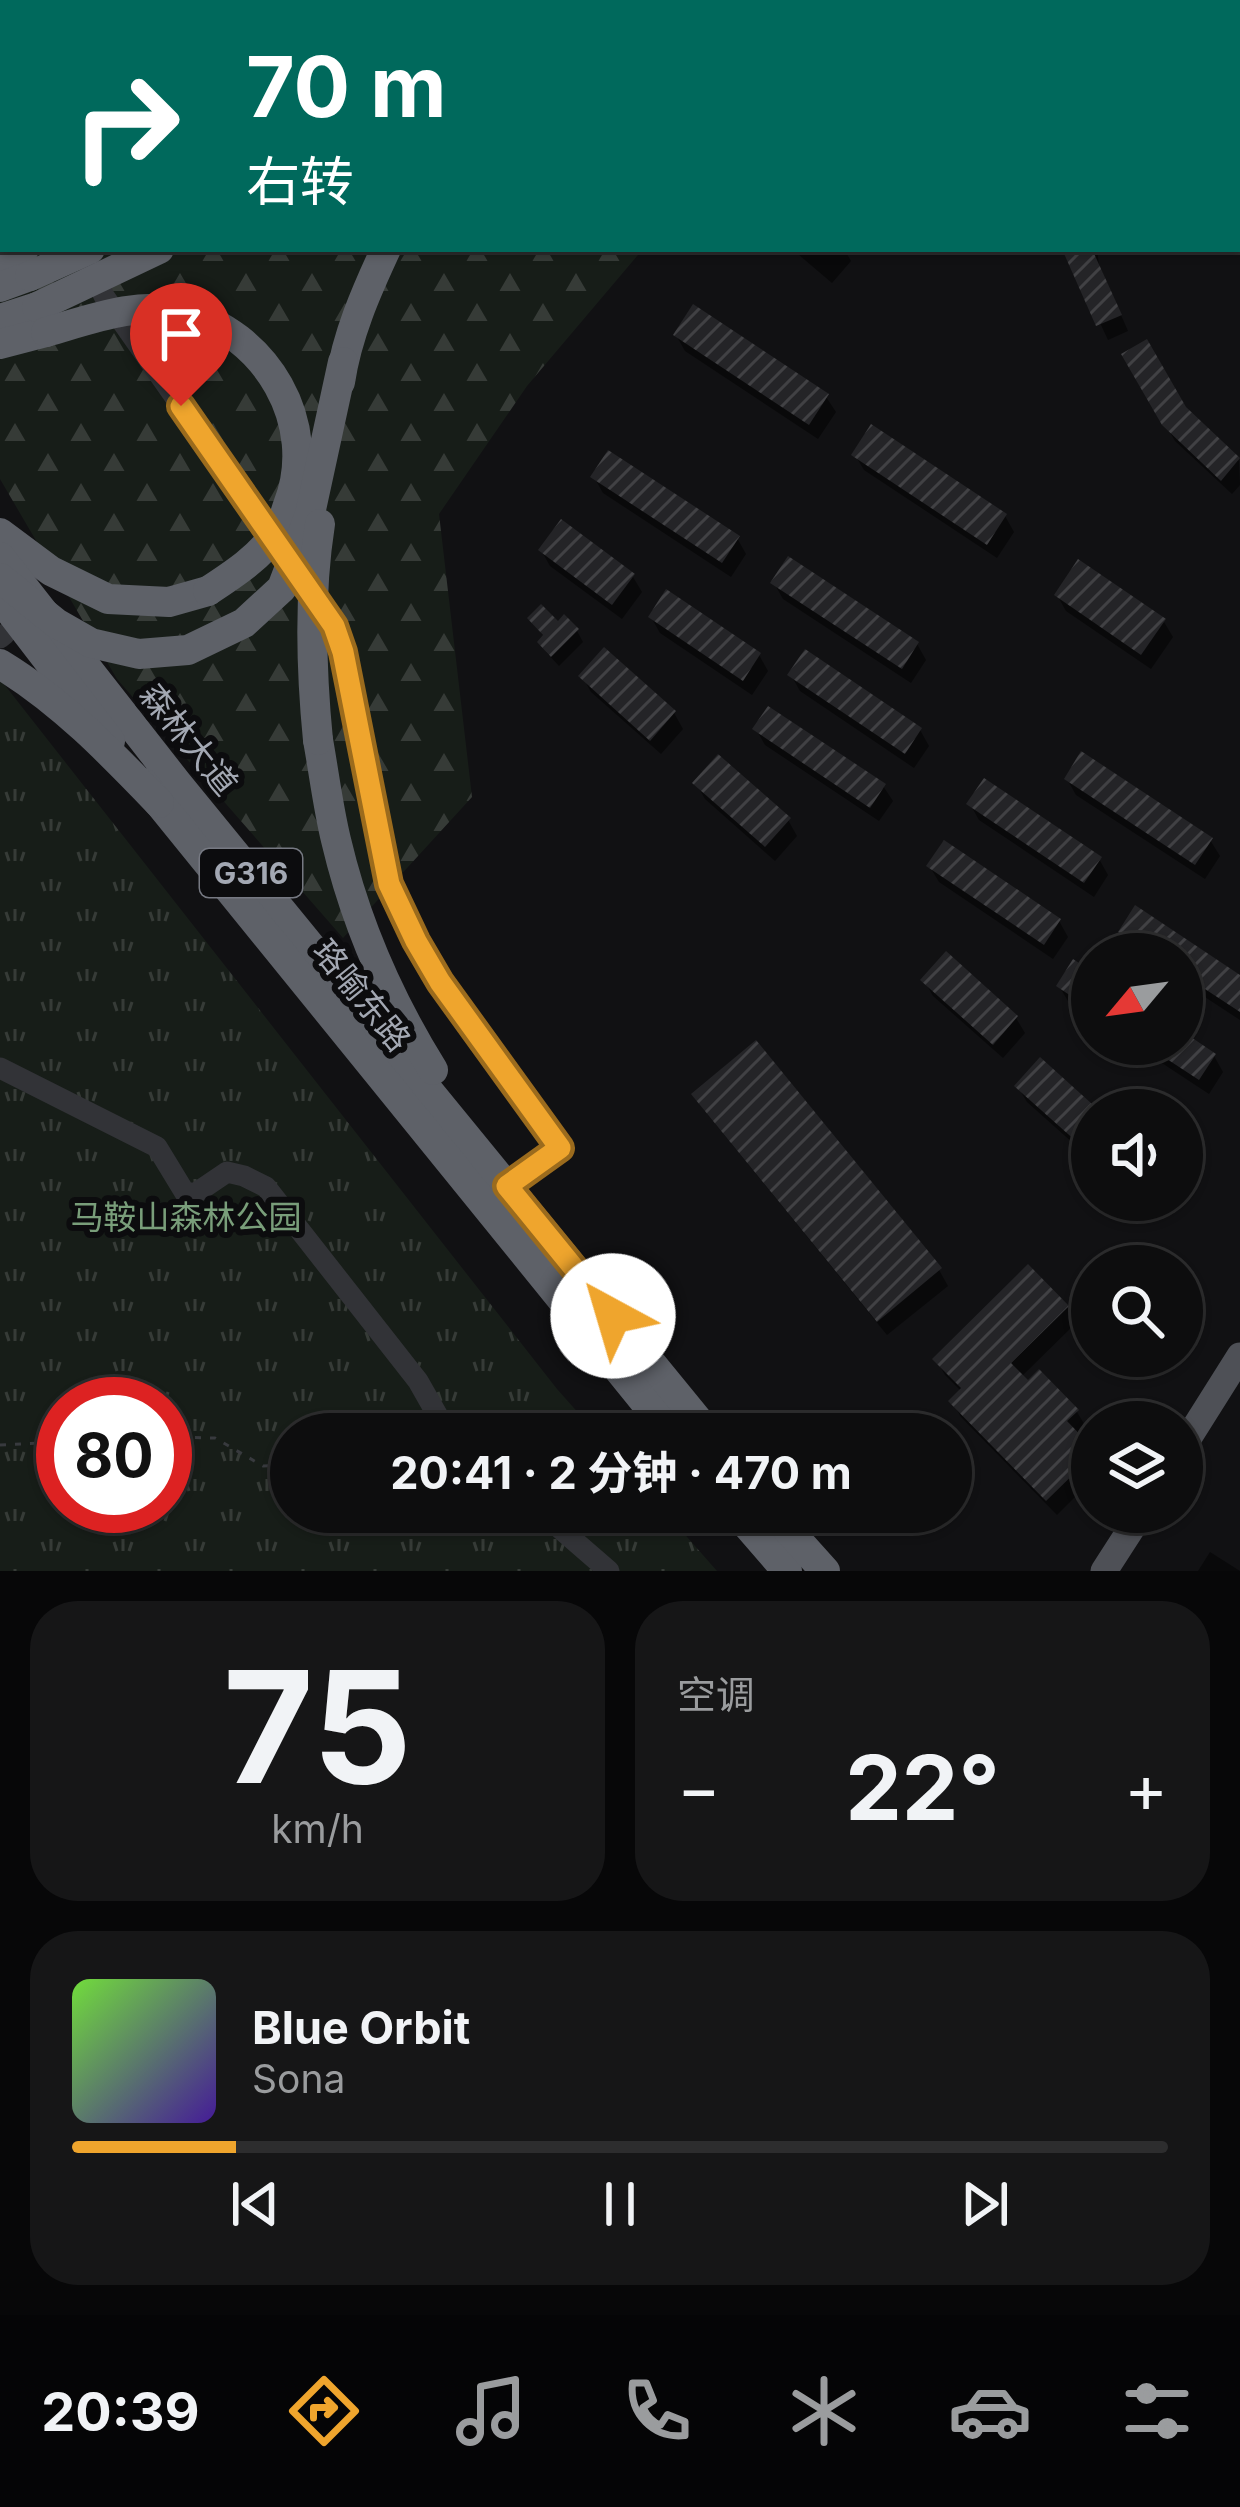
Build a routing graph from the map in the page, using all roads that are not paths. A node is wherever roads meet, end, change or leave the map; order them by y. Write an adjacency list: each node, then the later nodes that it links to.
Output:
1 (79, 252): 5 (highway, bridge)
2 (87, 252): 16 (street)
3 (153, 252): 6 (highway, bridge)
4 (385, 252): 8 (highway, bridge)
5 (0, 286)
6 (0, 320)
7 (0, 344): 9 (highway, bridge)
8 (343, 362): 11 (highway, bridge); 16 (highway, bridge)
9 (0, 533)
10 (0, 557): 16 (highway, 森林大道 / G316)
11 (0, 578)
12 (0, 598): 14 (highway, 珞喻东路 / G316, bridge)
13 (1, 641): 14 (highway, bridge); 17 (highway, G316)
14 (159, 803): 17 (highway, 珞喻东路 / G316)
15 (0, 1068): 19 (street)
16 (507, 1186): 21 (highway, G316)
17 (501, 1225): 20 (highway, 珞喻东路 / G316)
18 (1240, 1356): 22 (main road)
19 (434, 1413)
20 (653, 1413)
21 (692, 1413)
22 (1203, 1415)
23 (565, 1533): 27 (street)
24 (754, 1533): 28 (highway)
25 (791, 1533): 29 (highway)
26 (1128, 1533): 30 (main road)
27 (609, 1571)
28 (787, 1571)
29 (825, 1571)
30 (1104, 1571)

